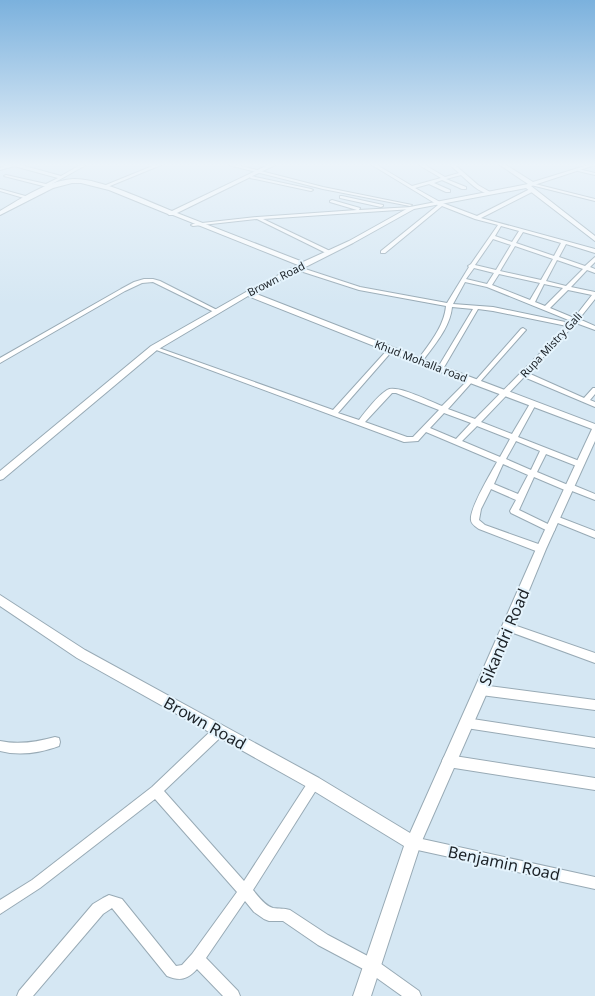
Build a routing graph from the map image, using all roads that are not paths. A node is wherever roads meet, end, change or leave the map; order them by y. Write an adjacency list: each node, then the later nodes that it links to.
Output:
1 (165, 211): 10 (street)
2 (172, 211): 10 (street)
3 (173, 211): 10 (street)
4 (358, 211): 11 (street)
5 (408, 211): 22 (street, Brown Road)
6 (430, 211): 23 (street)
7 (461, 211): 12 (street)
8 (488, 211): 12 (street)
9 (561, 211): 18 (street)
10 (169, 213): 13 (street); 14 (street)
11 (257, 218): 13 (street); 22 (street)
12 (477, 218): 15 (street)
13 (203, 224): 14 (street); 26 (street)
14 (193, 225): 26 (street)
15 (500, 225): 16 (street); 17 (street)
16 (521, 231): 19 (street); 20 (street)
17 (492, 237): 20 (street); 27 (street)
18 (595, 239)
19 (564, 243): 21 (street); 24 (street)
20 (513, 244): 24 (street); 30 (street)
21 (595, 251)
22 (328, 252): 26 (street, Brown Road)
23 (383, 252)
24 (556, 258): 28 (street); 32 (street)
25 (595, 260): 28 (street)
26 (300, 266): 35 (street, Brown Road); 38 (street)
27 (471, 266): 30 (street); 31 (street)
28 (587, 268): 29 (street); 34 (street)
29 (595, 270)
30 (497, 272): 32 (street); 33 (street)
31 (463, 280): 33 (street); 38 (street)
32 (542, 283): 34 (street); 37 (street)
33 (489, 286): 37 (street)
34 (565, 288): 36 (street); 40 (street)
35 (248, 293): 41 (street, Brown Road); 47 (street, Khud Mohalla road)
36 (595, 295): 42 (street, Rupa Mistry Gali)
37 (532, 302): 40 (street)
38 (449, 305): 39 (street); 49 (street)
39 (476, 308): 43 (street); 50 (street)
40 (547, 308): 42 (street)
41 (216, 311): 46 (street, Brown Road); 48 (street)
42 (576, 319): 43 (street, Rupa Mistry Gali); 44 (street)
43 (571, 325): 51 (street, Rupa Mistry Gali)
44 (595, 328)
45 (523, 330): 52 (street)
46 (154, 348): 59 (street); 71 (street, Brown Road)
47 (391, 349): 49 (street, Khud Mohalla road); 59 (street)
48 (0, 361)
49 (420, 361): 50 (street, Khud Mohalla road)
50 (440, 368): 52 (street, Khud Mohalla road)
51 (524, 374): 54 (street, Rupa Mistry Gali); 55 (street)
52 (474, 381): 54 (street, Khud Mohalla road); 58 (street)
53 (595, 390): 55 (street)
54 (506, 393): 56 (street, Khud Mohalla road); 61 (street, Rupa Mistry Gali)
55 (585, 401): 57 (street)
56 (533, 404): 62 (street, Khud Mohalla road); 65 (street)
57 (595, 405)
58 (445, 409): 60 (street); 61 (street); 63 (street)
59 (335, 412): 60 (street)
60 (361, 422): 63 (street)
61 (476, 423): 65 (street); 66 (street, Rupa Mistry Gali)
62 (595, 427)
63 (425, 429): 66 (street)
64 (595, 431): 69 (street, Sikandri Road)
65 (514, 437): 67 (street); 68 (street)
66 (457, 442): 68 (street)
67 (544, 450): 69 (street); 70 (street)
68 (501, 461): 70 (street); 72 (street)
69 (579, 464): 73 (street, Sikandri Road)
70 (532, 474): 73 (street); 75 (street)
71 (0, 476)
72 (489, 485): 75 (street); 78 (street)
73 (570, 488): 74 (street); 76 (street, Sikandri Road)
74 (595, 497)
75 (520, 498): 76 (street)
76 (553, 524): 77 (street); 78 (street, Sikandri Road)
77 (595, 535)
78 (542, 549): 80 (street, Sikandri Road)
79 (0, 600): 85 (street, Brown Road)
80 (508, 627): 81 (street); 82 (street, Sikandri Road)
81 (595, 658)
82 (481, 690): 83 (street); 84 (street, Sikandri Road)
83 (595, 705)
84 (466, 723): 87 (street); 89 (street, Sikandri Road)
85 (220, 731): 90 (street, Brown Road); 92 (street)
86 (55, 742): 88 (street)
87 (595, 743)
88 (0, 746)
89 (448, 761): 91 (street); 93 (street, Sikandri Road)
90 (314, 783): 93 (street, Brown Road); 95 (street)
91 (595, 784)
92 (156, 791): 95 (street); 96 (street)
93 (413, 843): 94 (street, Benjamin Road); 98 (street, Sikandri Road)
94 (595, 883)
95 (245, 890): 97 (street); 98 (street)
96 (0, 908)
97 (197, 959): 99 (street); 100 (street)
98 (372, 966): 101 (street, Sikandri Road); 102 (street)
99 (24, 996)
100 (233, 996)
101 (362, 996)
102 (414, 996)

